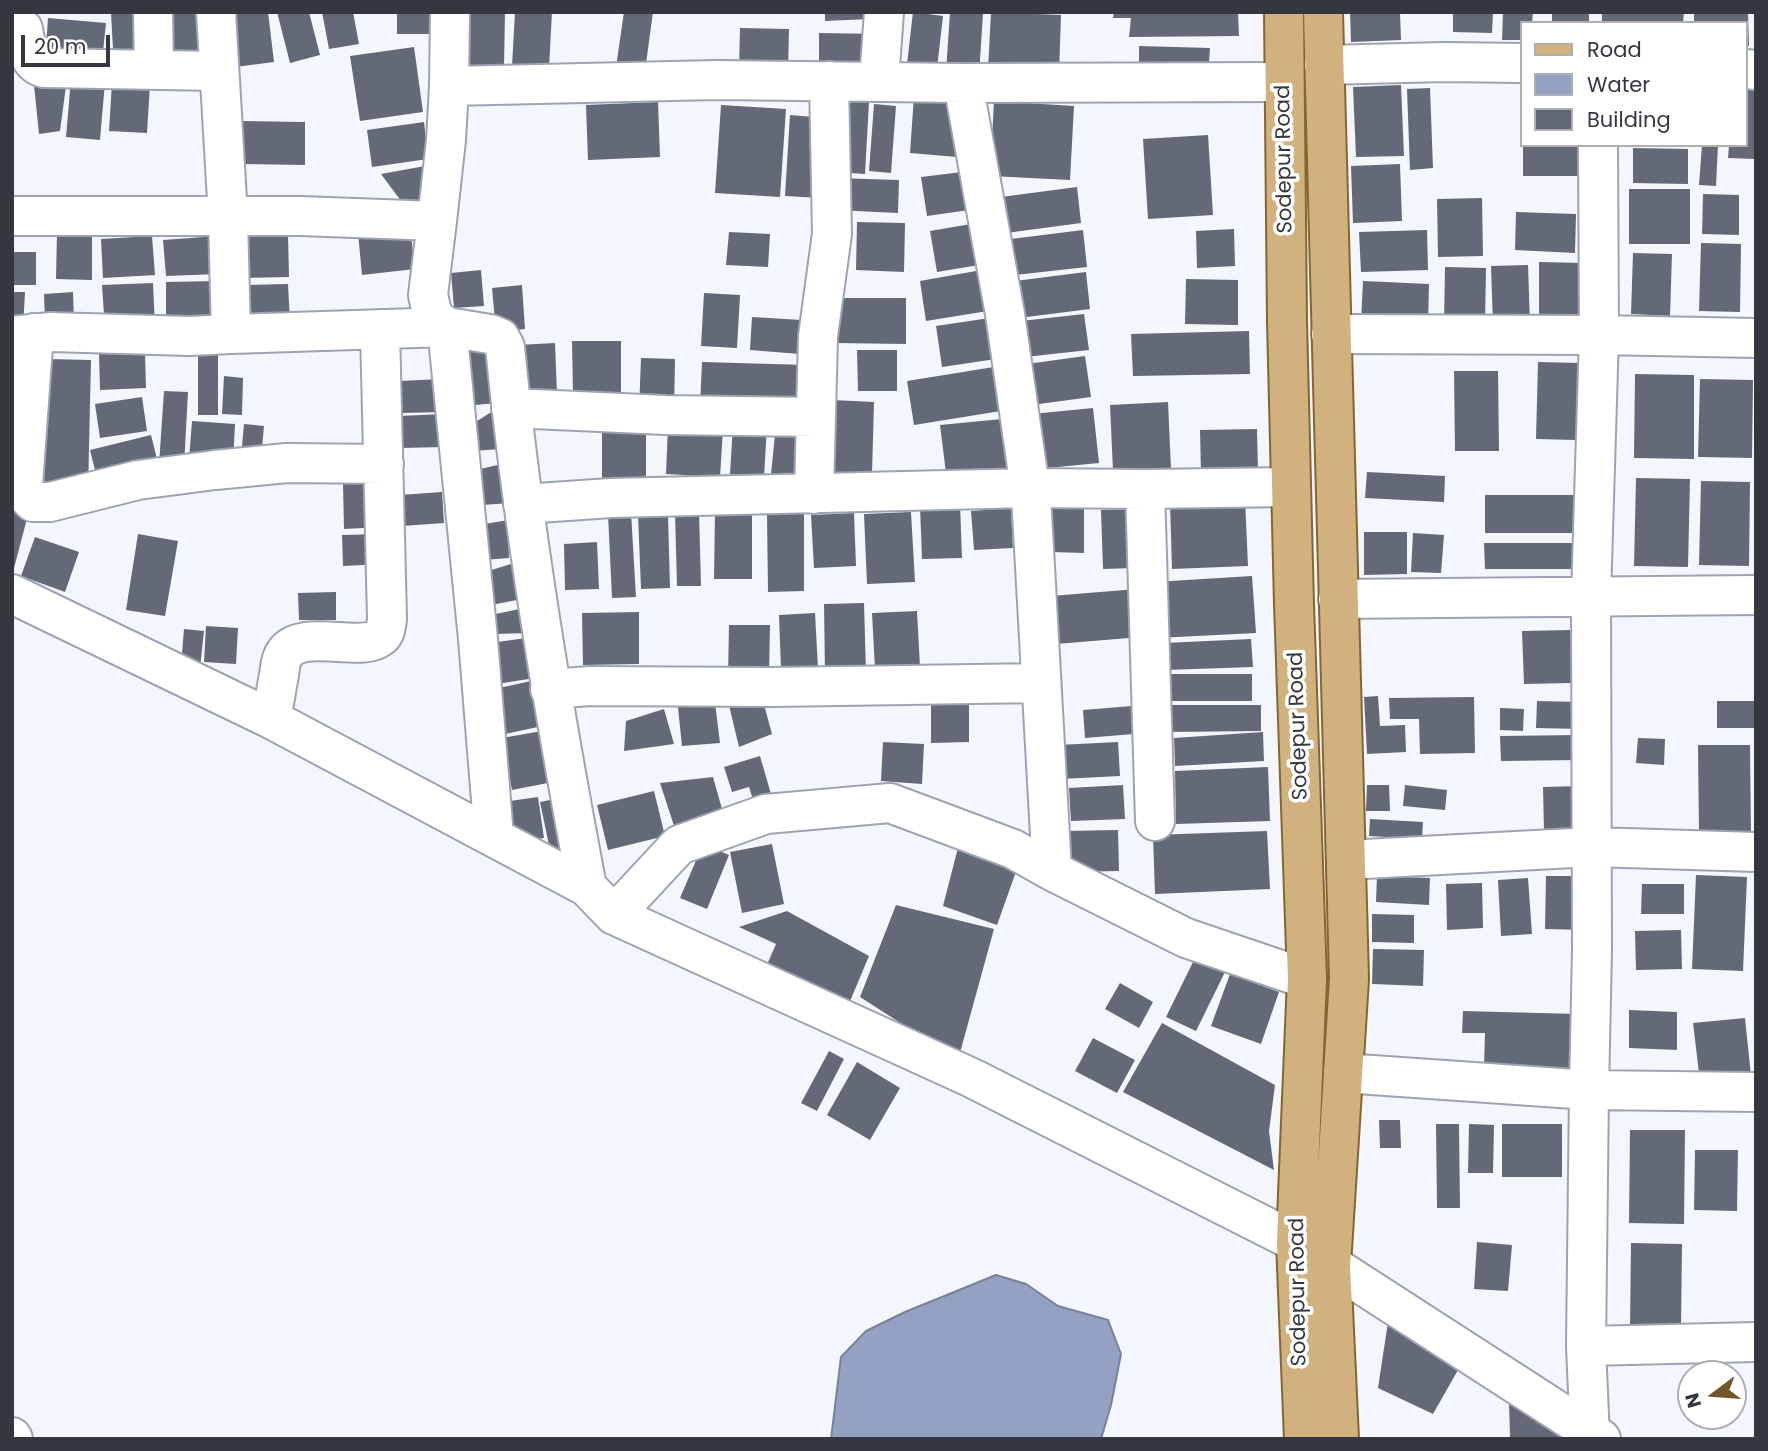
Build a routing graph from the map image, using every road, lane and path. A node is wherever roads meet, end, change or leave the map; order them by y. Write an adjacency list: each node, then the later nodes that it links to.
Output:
1 (153, 12): 10 (street)
2 (216, 12): 11 (street)
3 (450, 12): 16 (street)
4 (884, 12): 13 (street)
5 (1284, 12): 14 (main road, Sodepur Road)
6 (1322, 12): 9 (main road)
7 (21, 25): 10 (street)
8 (1520, 63): 9 (street)
9 (1324, 65): 24 (main road)
10 (154, 70): 11 (street)
11 (219, 71): 19 (street)
12 (829, 81): 13 (street); 16 (street); 29 (street)
13 (879, 81): 15 (street)
14 (1284, 82): 15 (street); 31 (main road, Sodepur Road)
15 (963, 83): 32 (street)
16 (449, 86): 20 (street)
17 (1598, 147): 26 (street)
18 (12, 216): 19 (street)
19 (228, 217): 20 (street); 23 (street)
20 (437, 221): 21 (street)
21 (447, 327): 22 (street); 28 (street); 44 (street)
22 (380, 329): 23 (street); 30 (street)
23 (231, 334): 25 (street)
24 (1331, 334): 26 (street); 39 (main road)
25 (23, 335): 30 (street)
26 (1599, 335): 27 (street); 38 (street)
27 (1756, 338)
28 (511, 408): 29 (street); 35 (street)
29 (815, 417): 34 (street)
30 (384, 464): 42 (street)
31 (1291, 487): 33 (street); 51 (main road, Sodepur Road)
32 (1030, 488): 33 (street); 34 (street); 40 (street)
33 (1144, 489): 43 (street)
34 (814, 494): 35 (street)
35 (523, 504): 41 (street)
36 (12, 594): 42 (street)
37 (1756, 595): 38 (street)
38 (1591, 597): 39 (street); 45 (street)
39 (1338, 599): 47 (main road)
40 (1041, 683): 41 (street); 48 (street)
41 (551, 689): 49 (street)
42 (271, 719): 44 (street)
43 (1155, 821)
44 (494, 837): 49 (street)
45 (1592, 847): 46 (street); 47 (street); 53 (street)
46 (1756, 852)
47 (1346, 860): 52 (main road)
48 (1052, 871): 50 (street); 51 (street)
49 (587, 887): 50 (street)
50 (614, 915): 55 (street)
51 (1307, 979): 55 (main road, Sodepur Road)
52 (1343, 1073): 53 (street); 56 (main road)
53 (1589, 1090): 54 (street); 58 (street)
54 (1756, 1092)
55 (1296, 1242): 56 (street); 60 (main road, Sodepur Road)
56 (1331, 1265): 59 (street); 61 (main road)
57 (1756, 1342): 58 (street)
58 (1586, 1346): 59 (street)
59 (1594, 1436)
60 (1304, 1439)
61 (1339, 1439)

